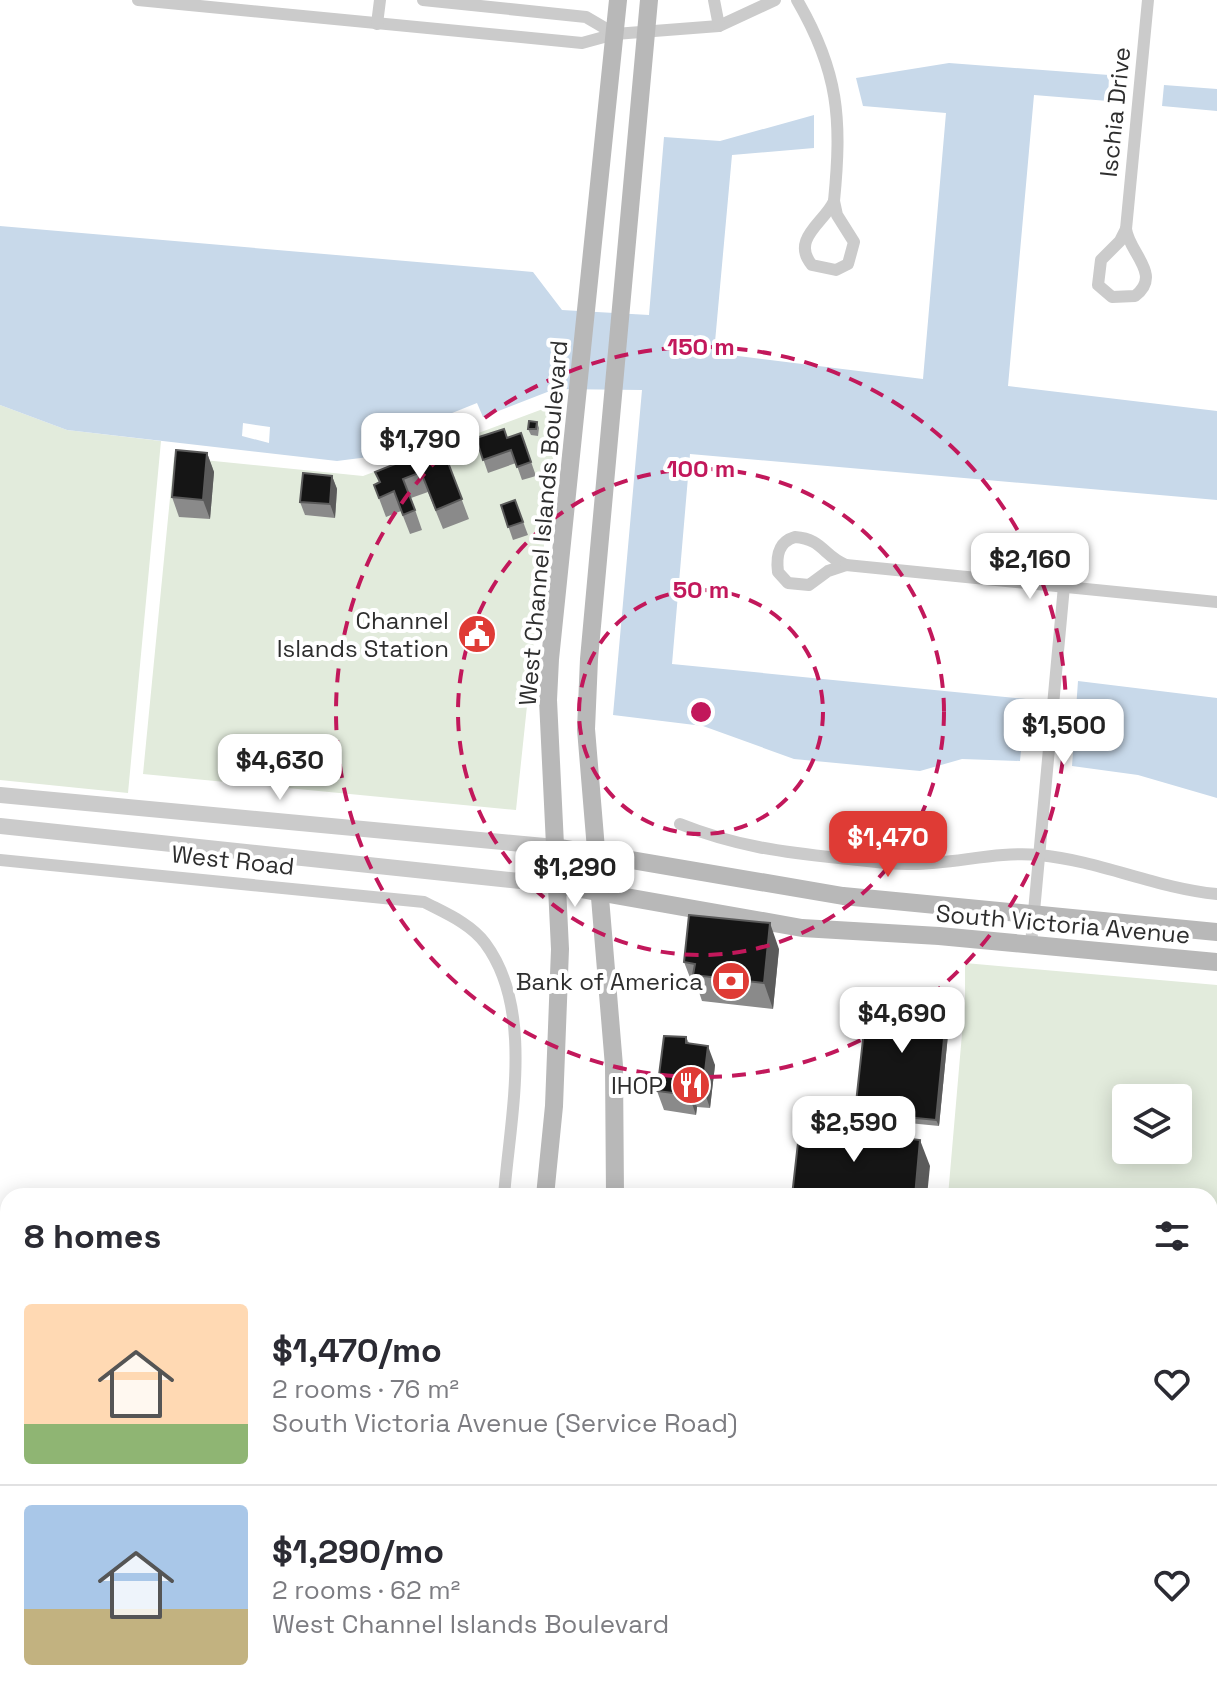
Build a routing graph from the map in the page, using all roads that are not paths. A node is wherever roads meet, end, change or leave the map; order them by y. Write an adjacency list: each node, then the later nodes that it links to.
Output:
1 (138, 0): 10 (street)
2 (380, 0): 12 (street)
3 (423, 0): 11 (street)
4 (618, 0): 15 (main road, West Channel Islands Boulevard)
5 (649, 0): 14 (main road)
6 (714, 0): 13 (street)
7 (775, 0): 13 (street)
8 (797, 0): 16 (street)
9 (1148, 0): 17 (street, Ischia Drive)
10 (197, 3): 12 (street)
11 (495, 3): 15 (street)
12 (377, 24): 15 (street)
13 (719, 26): 14 (street)
14 (646, 33): 15 (street); 25 (main road)
15 (615, 34): 24 (main road, West Channel Islands Boulevard)
16 (834, 201): 16 (street)
17 (1126, 229): 17 (street)
18 (846, 565): 18 (street); 19 (street)
19 (1064, 586): 20 (street); 26 (street)
20 (1217, 602)
21 (0, 795): 24 (street, South Victoria Avenue)
22 (680, 824): 26 (street)
23 (0, 826): 28 (street, South Victoria Avenue)
24 (555, 847): 25 (main road, South Victoria Avenue); 28 (main road, West Channel Islands Boulevard)
25 (597, 855): 29 (main road); 31 (main road, South Victoria Avenue)
26 (1041, 855): 30 (street); 31 (street)
27 (0, 860): 35 (street, West Road)
28 (558, 885): 29 (main road, South Victoria Avenue); 36 (main road, West Channel Islands Boulevard)
29 (600, 892): 33 (main road, South Victoria Avenue); 37 (main road)
30 (1217, 894)
31 (1035, 915): 32 (main road, South Victoria Avenue); 33 (street)
32 (1217, 932)
33 (1031, 944): 34 (main road, South Victoria Avenue)
34 (1217, 962)
35 (505, 1188)
36 (546, 1188)
37 (615, 1188)

